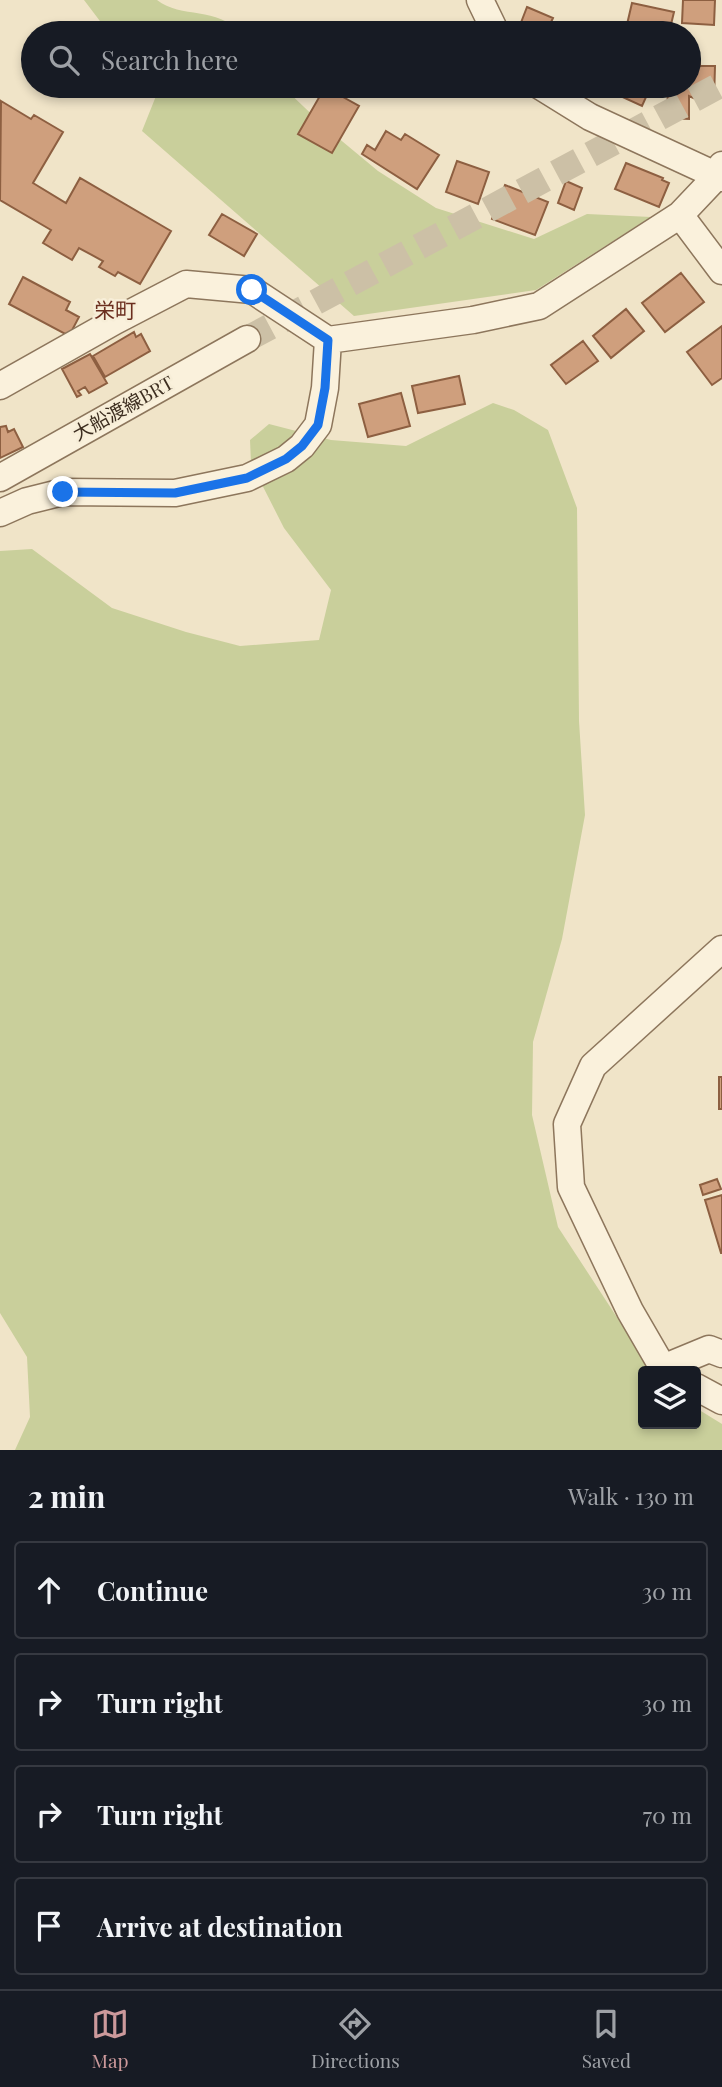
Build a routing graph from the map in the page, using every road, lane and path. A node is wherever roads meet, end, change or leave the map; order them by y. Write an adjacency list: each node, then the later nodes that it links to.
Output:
1 (480, 0): 2 (street)
2 (490, 21)
3 (559, 98): 4 (street)
4 (720, 173): 5 (street)
5 (680, 215): 6 (street); 8 (street)
6 (722, 271)
7 (247, 339): 10 (street, 大船渡線BRT)
8 (328, 340): 9 (street); 11 (street)
9 (0, 386)
10 (0, 478)
11 (0, 513)
12 (722, 949): 14 (street)
13 (722, 1354): 15 (street)
14 (663, 1366)
15 (673, 1366)
16 (701, 1390): 17 (street)
17 (722, 1401)

